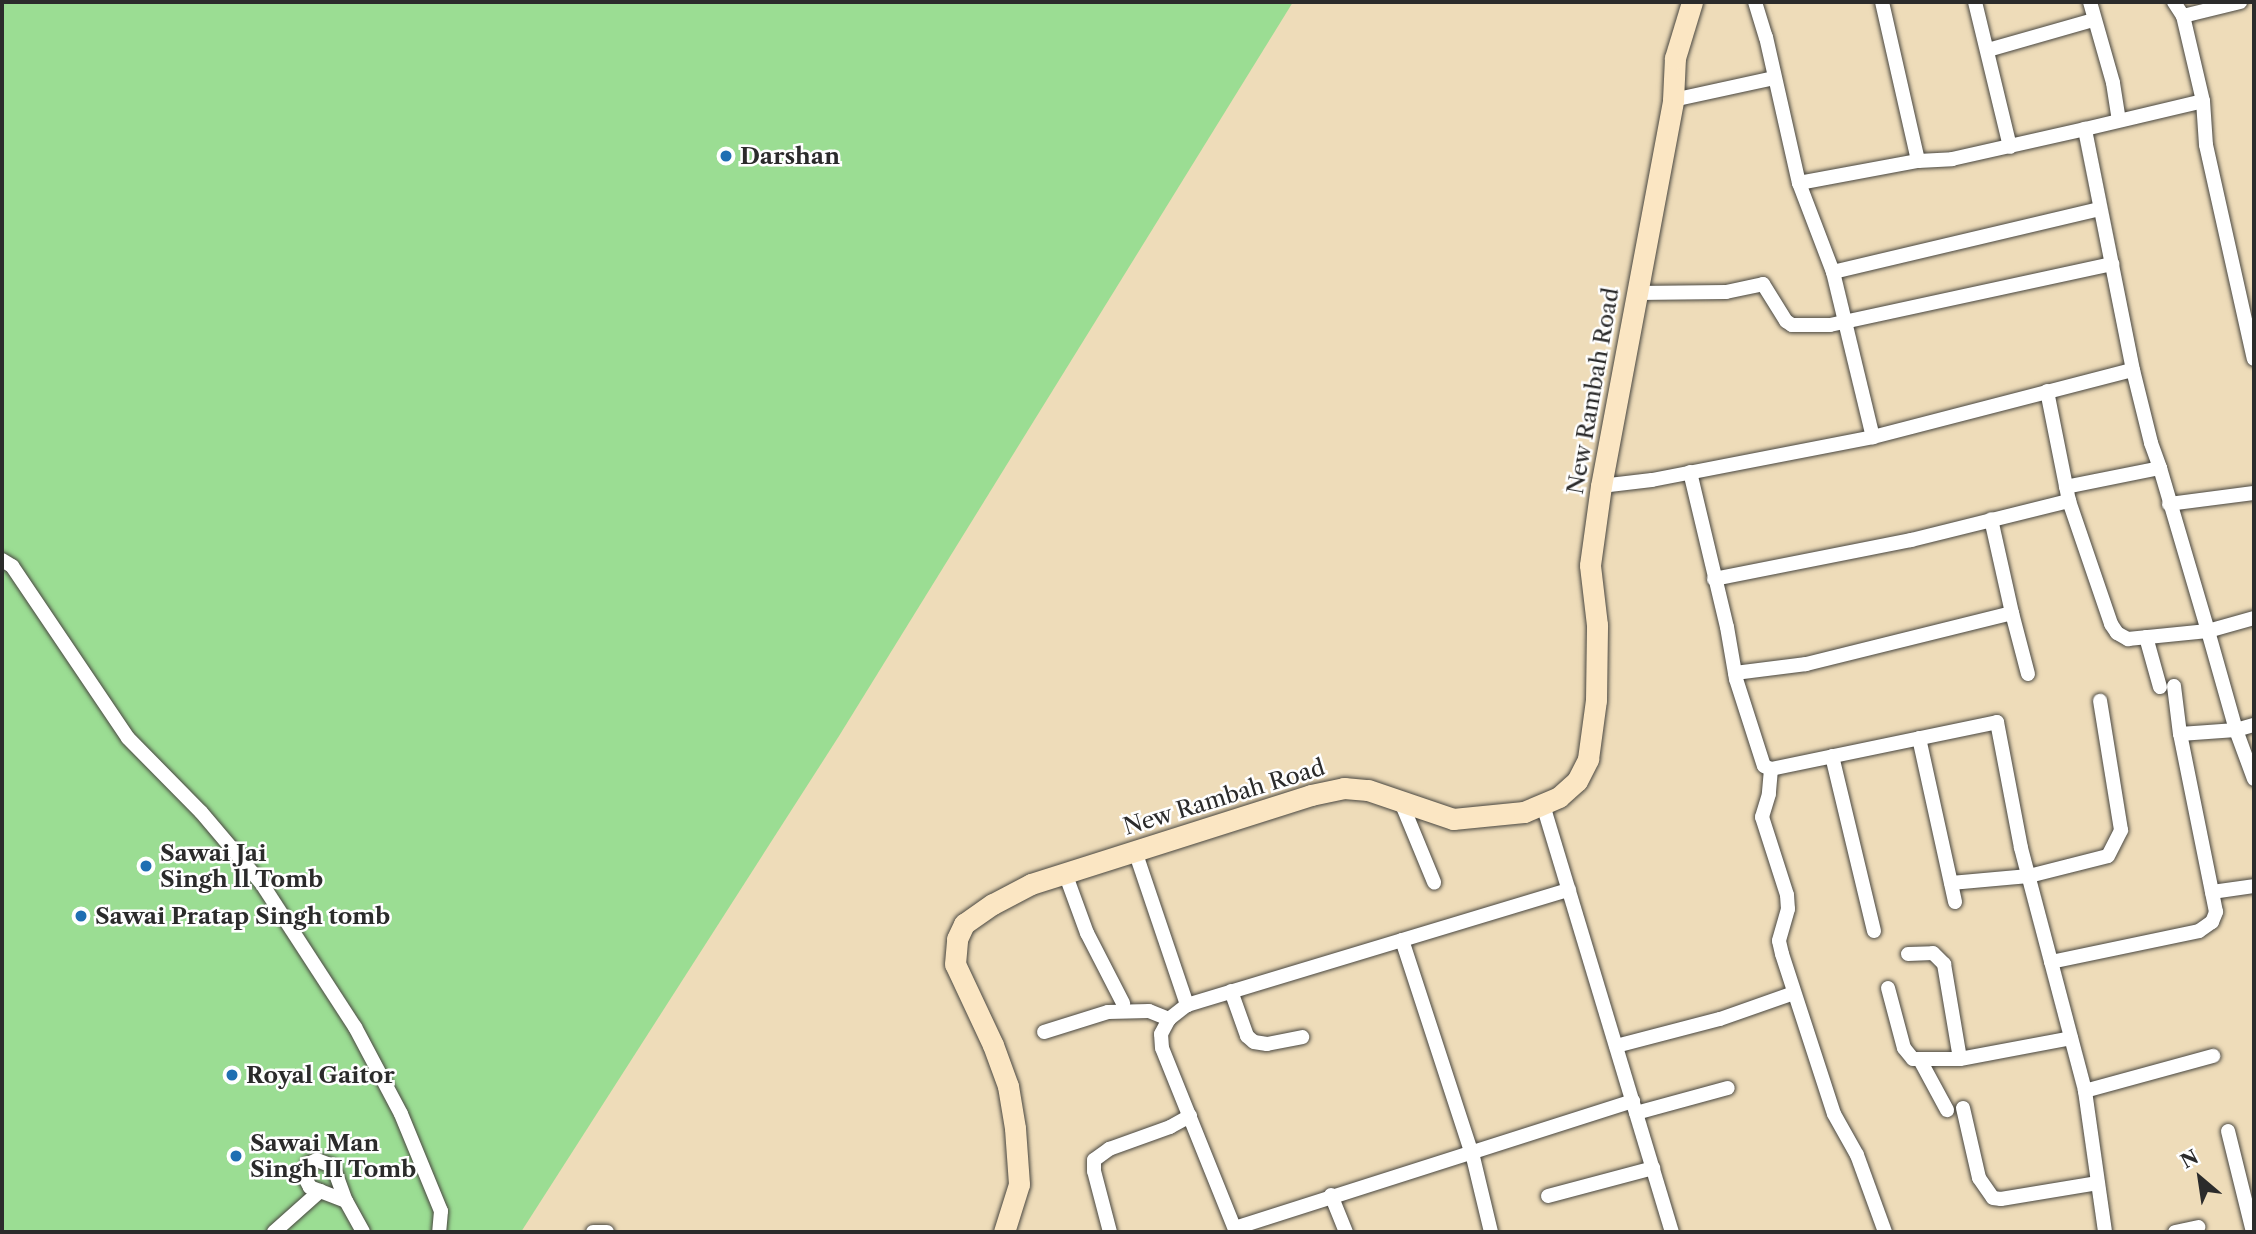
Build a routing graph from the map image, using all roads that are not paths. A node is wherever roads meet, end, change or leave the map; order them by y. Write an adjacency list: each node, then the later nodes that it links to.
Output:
1 (1692, 2): 12 (street, New Rambah Road)
2 (1755, 2): 11 (street)
3 (1882, 2): 17 (street)
4 (1975, 2): 10 (street)
5 (2090, 2): 9 (street)
6 (2174, 2): 8 (street)
7 (2240, 2): 8 (street)
8 (2183, 16): 13 (street)
9 (2093, 20): 10 (street); 14 (street)
10 (1988, 50): 16 (street)
11 (1774, 78): 12 (street); 18 (street)
12 (1673, 100): 22 (street, New Rambah Road)
13 (2203, 102): 14 (street); 24 (street)
14 (2119, 120): 15 (street)
15 (2085, 129): 16 (street); 19 (street)
16 (2010, 146): 17 (street)
17 (1918, 161): 18 (street)
18 (1799, 183): 21 (street)
19 (2100, 209): 20 (street); 21 (street)
20 (2112, 264): 23 (street); 25 (street)
21 (1833, 272): 23 (street)
22 (1637, 293): 23 (street); 30 (street, New Rambah Road)
23 (1846, 322): 27 (street)
24 (2254, 359)
25 (2133, 370): 26 (street); 28 (street)
26 (2047, 391): 27 (street); 32 (street)
27 (1873, 437): 29 (street)
28 (2160, 468): 32 (street); 33 (street)
29 (1690, 472): 30 (street); 36 (street)
30 (1601, 486): 52 (street, New Rambah Road)
31 (2254, 493): 33 (street)
32 (2068, 494): 34 (street); 40 (street)
33 (2169, 504): 39 (street)
34 (1991, 519): 36 (street); 37 (street)
35 (2, 560): 98 (street)
36 (1714, 579): 41 (street)
37 (2012, 613): 41 (street); 42 (street)
38 (2254, 618): 39 (street)
39 (2208, 631): 40 (street); 45 (street)
40 (2146, 637): 46 (street)
41 (1735, 673): 49 (street)
42 (2028, 674)
43 (2100, 701): 55 (street)
44 (2254, 726): 45 (street)
45 (2236, 730): 46 (street); 50 (street)
46 (2180, 734): 60 (street)
47 (1919, 738): 48 (street); 55 (street); 57 (street)
48 (1832, 756): 49 (street); 62 (street)
49 (1771, 769): 68 (street)
50 (2254, 779)
51 (1401, 802): 52 (street, New Rambah Road); 53 (street, New Rambah Road); 56 (street)
52 (1543, 805): 59 (street)
53 (1135, 851): 54 (street, New Rambah Road); 70 (street)
54 (1065, 873): 69 (street); 101 (street, New Rambah Road)
55 (2029, 876): 57 (street); 65 (street)
56 (1434, 882)
57 (1951, 883): 61 (street)
58 (2254, 886): 60 (street)
59 (1569, 890): 63 (street); 75 (street)
60 (2212, 892): 65 (street)
61 (1955, 902)
62 (1874, 932)
63 (1402, 940): 67 (street); 86 (street)
64 (1908, 954): 77 (street)
65 (2052, 962): 74 (street)
66 (1888, 988): 78 (street)
67 (1230, 991): 70 (street); 73 (street)
68 (1794, 993): 75 (street); 106 (street)
69 (1123, 1003)
70 (1187, 1004): 71 (street)
71 (1169, 1019): 72 (street); 84 (street)
72 (1044, 1032)
73 (1302, 1037)
74 (2071, 1038): 77 (street); 80 (street)
75 (1616, 1046): 81 (street)
76 (2213, 1056): 80 (street)
77 (1960, 1059): 78 (street)
78 (1920, 1060): 83 (street)
79 (1728, 1088): 81 (street)
80 (2085, 1091): 88 (street)
81 (1635, 1107): 86 (street); 87 (street)
82 (1963, 1108): 88 (street)
83 (1947, 1111)
84 (1190, 1115): 95 (street); 102 (street)
85 (2228, 1131): 93 (street)
86 (1471, 1154): 90 (street); 104 (street)
87 (1653, 1168): 91 (street); 105 (street)
88 (2098, 1183): 107 (street)
89 (320, 1191): 92 (street); 92 (street); 96 (street)
90 (1331, 1195): 95 (street); 103 (street)
91 (1548, 1196)
92 (346, 1201): 97 (street)
93 (2252, 1222)
94 (2199, 1227): 108 (street)
95 (1236, 1230)
96 (274, 1232)
97 (363, 1232)
98 (439, 1232)
99 (593, 1232): 100 (street)
100 (607, 1232)
101 (1004, 1232)
102 (1110, 1232)
103 (1346, 1232)
104 (1490, 1232)
105 (1672, 1232)
106 (1885, 1232)
107 (2105, 1232)
108 (2175, 1232)

